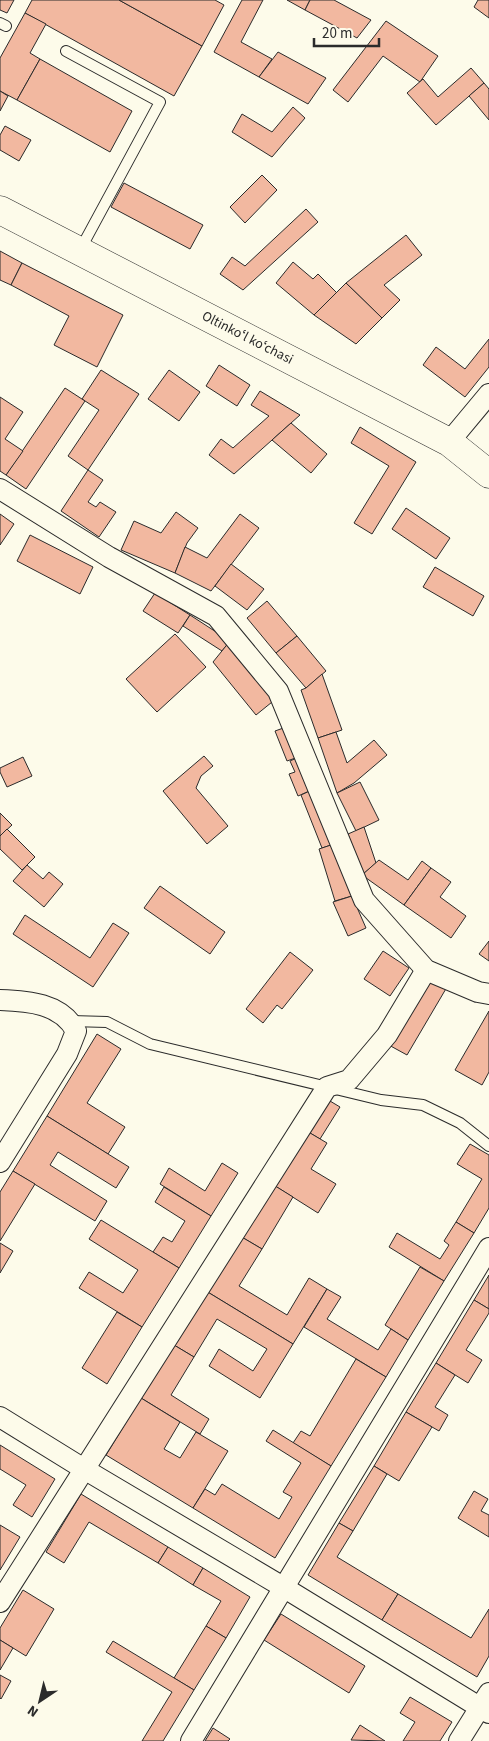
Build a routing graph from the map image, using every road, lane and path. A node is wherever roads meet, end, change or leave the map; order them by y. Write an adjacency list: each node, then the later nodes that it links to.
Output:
1 (66, 51): 3 (lane)
2 (0, 210): 3 (main road, Oltinkoʻl koʻchasi)
3 (80, 251): 5 (main road, Oltinkoʻl koʻchasi)
4 (489, 394): 5 (street)
5 (450, 442): 6 (main road, Oltinkoʻl koʻchasi)
6 (489, 474)
7 (0, 488): 8 (street)
8 (426, 970): 9 (street); 12 (street)
9 (489, 994)
10 (0, 1000): 11 (street)
11 (71, 1021): 12 (lane); 14 (street)
12 (327, 1087): 13 (lane); 17 (street)
13 (489, 1146)
14 (0, 1162)
15 (489, 1248): 18 (street)
16 (0, 1417): 17 (street)
17 (84, 1469): 18 (street); 19 (street)
18 (284, 1587): 20 (street); 21 (street)
19 (0, 1602)
20 (486, 1705): 22 (street)
21 (191, 1741)
22 (459, 1741)

